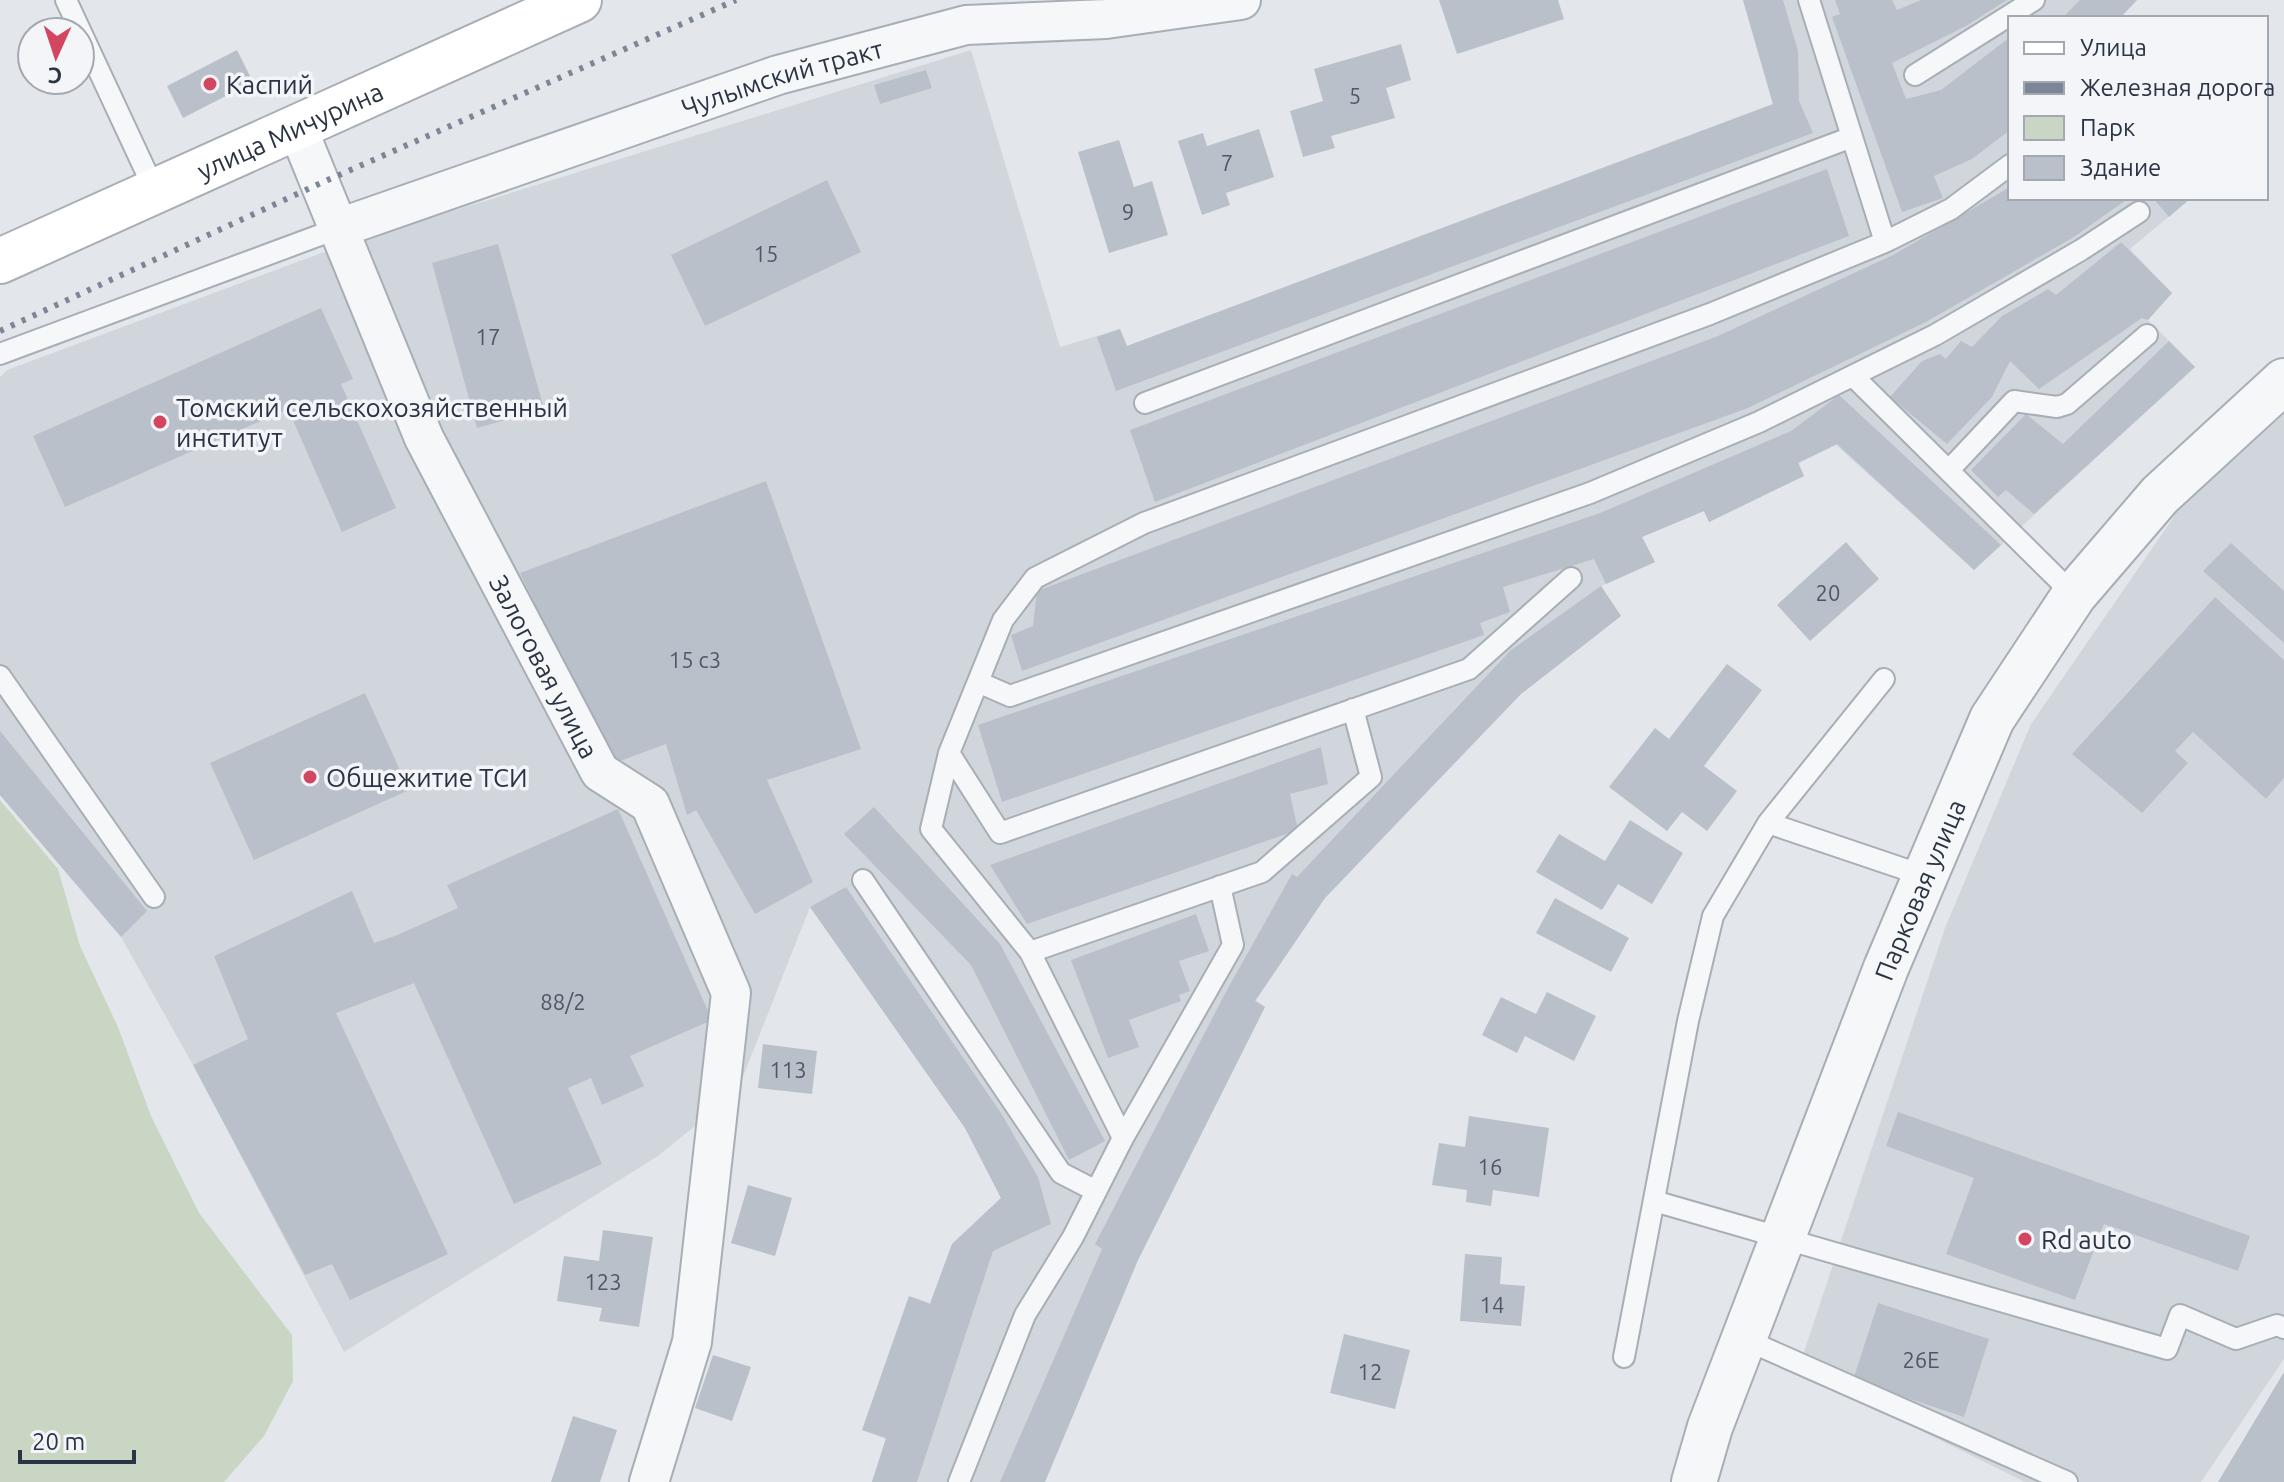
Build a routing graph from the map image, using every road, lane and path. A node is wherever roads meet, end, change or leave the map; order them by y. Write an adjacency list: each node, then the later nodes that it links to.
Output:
1 (66, 0): 12 (lane)
2 (579, 0): 9 (main road, улица Мичурина)
3 (1241, 0): 14 (street, Чулымский тракт)
4 (1809, 0): 10 (lane)
5 (2034, 0): 7 (lane)
6 (2008, 16): 8 (lane)
7 (2009, 16)
8 (1915, 75)
9 (297, 127): 12 (main road, улица Мичурина); 14 (street, Залоговая улица)
10 (1852, 137): 15 (lane); 21 (lane)
11 (2008, 166): 15 (lane)
12 (155, 191): 16 (main road, улица Мичурина)
13 (2139, 212): 19 (lane)
14 (339, 228): 18 (lane); 43 (street, Залоговая улица)
15 (1885, 242): 27 (lane)
16 (0, 261)
17 (2147, 335): 22 (lane)
18 (0, 354)
19 (1853, 376): 22 (lane); 27 (lane)
20 (2284, 381): 24 (street, Парковая улица)
21 (1145, 403)
22 (1949, 470): 24 (lane)
23 (1571, 578): 28 (lane)
24 (2074, 595): 31 (street, Парковая улица)
25 (0, 676): 34 (lane)
26 (1884, 679): 30 (lane)
27 (978, 682): 29 (lane)
28 (1353, 709): 29 (lane); 33 (lane)
29 (949, 753): 35 (lane)
30 (1768, 823): 31 (lane); 38 (lane)
31 (1925, 876): 39 (street, Парковая улица)
32 (863, 880): 37 (lane)
33 (1220, 886): 35 (lane); 36 (lane)
34 (154, 897)
35 (1030, 952): 36 (lane)
36 (1123, 1138): 37 (lane)
37 (1096, 1191): 44 (lane)
38 (1654, 1201): 39 (lane); 42 (lane)
39 (1782, 1238): 40 (lane); 41 (street, Парковая улица)
40 (2284, 1328)
41 (1744, 1339): 45 (street, Парковая улица); 46 (lane)
42 (1624, 1357)
43 (649, 1482)
44 (959, 1482)
45 (1694, 1482)
46 (2067, 1482)

